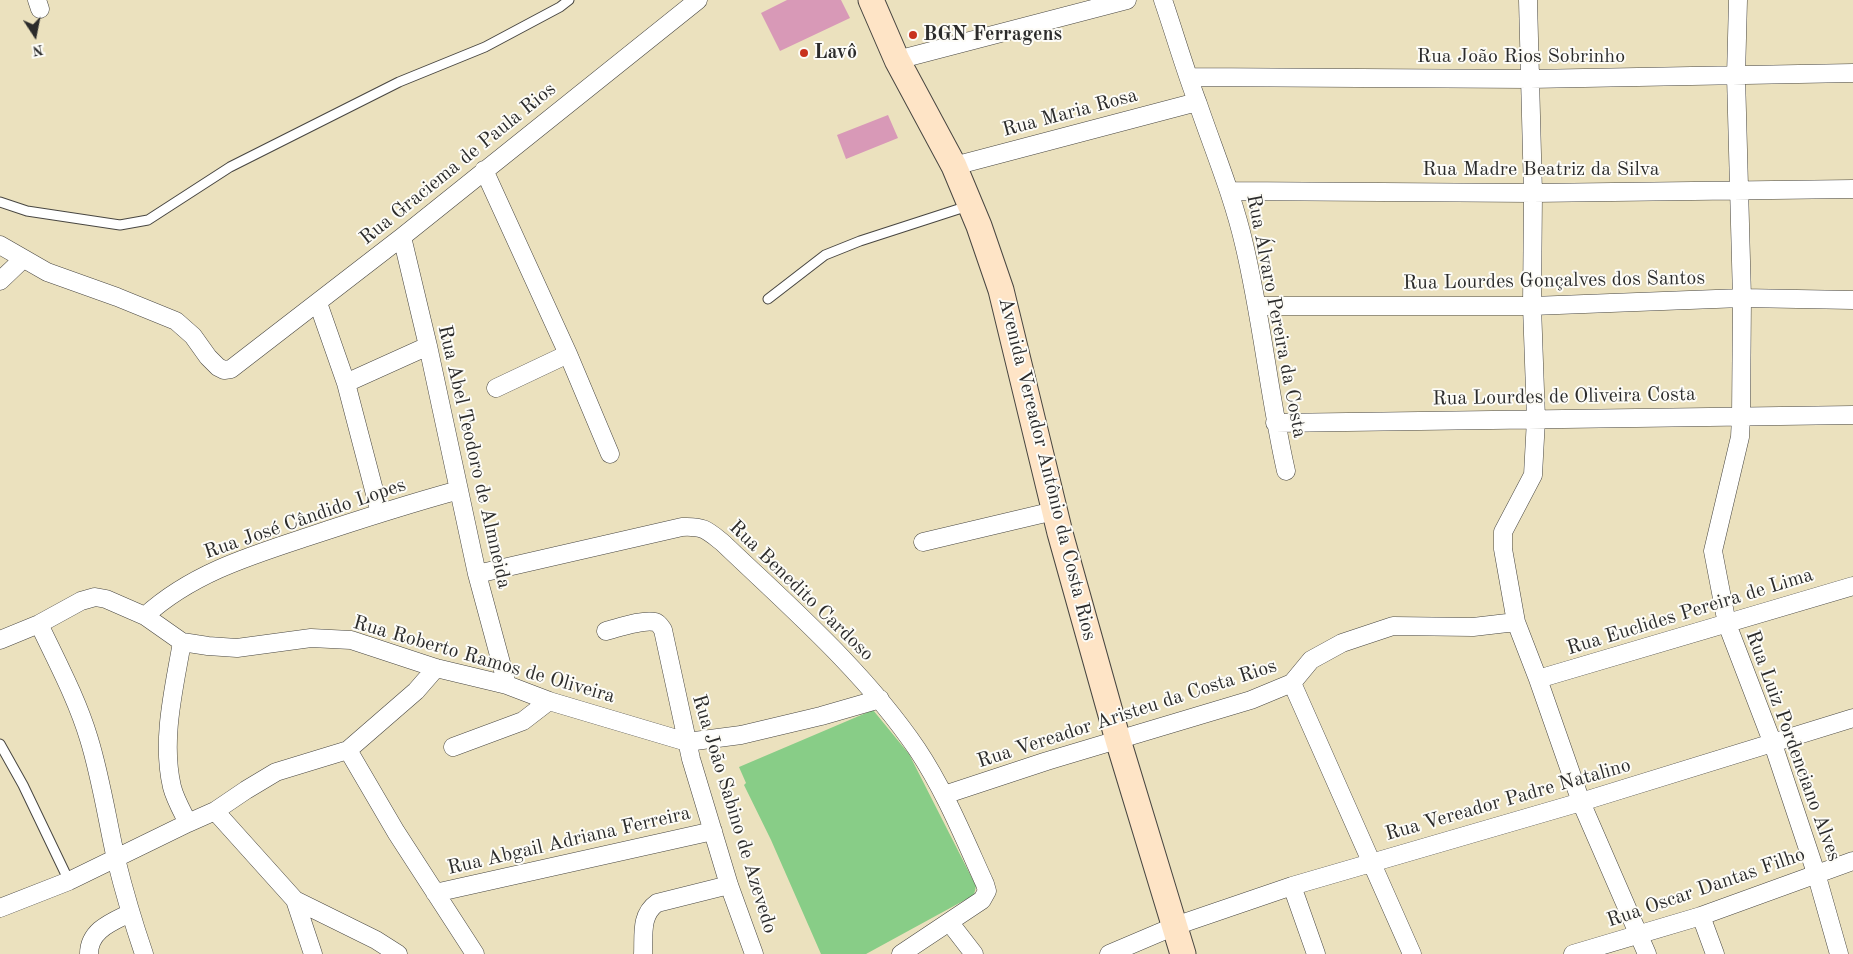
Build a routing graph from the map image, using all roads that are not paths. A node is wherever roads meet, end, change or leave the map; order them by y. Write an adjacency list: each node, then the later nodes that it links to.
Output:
1 (569, 0): 20 (lane)
2 (698, 0): 15 (street, Rua Graciema de Paula Rios)
3 (871, 0): 8 (main road, Avenida Vereador Antônio da Costa Rios)
4 (1127, 0): 8 (street)
5 (1163, 0): 11 (street, Rua Álvaro Pereira da Costa)
6 (1528, 0): 12 (street)
7 (1738, 0): 10 (street)
8 (897, 60): 14 (main road, Avenida Vereador Antônio da Costa Rios)
9 (1853, 73): 10 (street, Rua João Rios Sobrinho)
10 (1736, 76): 12 (street, Rua João Rios Sobrinho); 16 (street)
11 (1189, 77): 12 (street, Rua João Rios Sobrinho); 13 (street, Rua Álvaro Pereira da Costa)
12 (1530, 79): 19 (street)
13 (1197, 102): 14 (street, Rua Maria Rosa); 18 (street, Rua Álvaro Pereira da Costa)
14 (954, 166): 21 (main road, Avenida Vereador Antônio da Costa Rios)
15 (484, 170): 22 (street, Rua Graciema de Paula Rios); 33 (street)
16 (1740, 189): 17 (street, Rua Madre Beatriz da Silva); 19 (street, Rua Madre Beatriz da Silva); 26 (street)
17 (1853, 189)
18 (1229, 191): 19 (street, Rua Madre Beatriz da Silva); 30 (street, Rua Álvaro Pereira da Costa)
19 (1533, 193): 31 (street)
20 (0, 202)
21 (970, 205): 27 (lane); 43 (main road, Avenida Vereador Antônio da Costa Rios)
22 (402, 237): 29 (street, Rua Graciema de Paula Rios); 32 (street, Rua Abel Teodoro de Almneida)
23 (0, 245): 24 (street)
24 (22, 260): 25 (street); 29 (street, Rua Graciema de Paula Rios)
25 (0, 281)
26 (1742, 298): 28 (street, Rua Lourdes Gonçalves dos Santos); 31 (street, Rua Lourdes Gonçalves dos Santos); 37 (street)
27 (768, 299)
28 (1853, 300)
29 (318, 303): 34 (street)
30 (1256, 306): 31 (street, Rua Lourdes Gonçalves dos Santos); 39 (street, Rua Álvaro Pereira da Costa)
31 (1532, 306): 38 (street)
32 (428, 346): 34 (street); 42 (street, Rua Abel Teodoro de Almneida)
33 (568, 354): 35 (street); 40 (street)
34 (346, 383): 44 (street)
35 (496, 388)
36 (1853, 416): 37 (street, Rua Lourdes de Oliveira Costa)
37 (1741, 417): 38 (street, Rua Lourdes de Oliveira Costa); 51 (street, Rua Luiz Pordenciano Alves)
38 (1536, 419): 39 (street, Rua Lourdes de Oliveira Costa); 49 (street)
39 (1275, 423): 41 (street, Rua Álvaro Pereira da Costa)
40 (610, 454)
41 (1286, 471)
42 (459, 490): 44 (street, Rua José Cândido Lopes); 46 (street, Rua Abel Teodoro de Almneida)
43 (1054, 511): 45 (street); 62 (main road, Avenida Vereador Antônio da Costa Rios)
44 (380, 512): 48 (street, Rua José Cândido Lopes)
45 (923, 542)
46 (477, 574): 58 (street, Rua Abel Teodoro de Almneida); 59 (street, Rua Benedito Cardoso)
47 (1853, 586): 51 (street, Rua Euclides Pereira de Lima)
48 (145, 616): 50 (street, Rua Roberto Ramos de Oliveira); 54 (street, Rua Roberto Ramos de Oliveira)
49 (1516, 622): 56 (street); 57 (street, Rua Vereador Aristeu da Costa Rios)
50 (39, 624): 53 (street, Rua Roberto Ramos de Oliveira); 73 (street)
51 (1727, 624): 56 (street, Rua Euclides Pereira de Lima); 65 (street, Rua Luiz Pordenciano Alves)
52 (606, 631): 63 (street, Rua João Sabino de Azevedo)
53 (0, 640)
54 (182, 642): 55 (street, Rua Roberto Ramos de Oliveira); 71 (street)
55 (436, 668): 58 (street, Rua Roberto Ramos de Oliveira); 67 (street)
56 (1538, 679): 69 (street)
57 (1292, 683): 62 (street, Rua Vereador Aristeu da Costa Rios); 75 (street)
58 (507, 685): 60 (street, Rua Roberto Ramos de Oliveira)
59 (880, 699): 63 (street, Rua Roberto Ramos de Oliveira); 68 (street, Rua Benedito Cardoso)
60 (549, 701): 63 (street, Rua Roberto Ramos de Oliveira); 66 (street)
61 (1853, 718): 65 (street, Rua Vereador Padre Natalino)
62 (1118, 740): 68 (street, Rua Vereador Aristeu da Costa Rios); 86 (main road, Avenida Vereador Antônio da Costa Rios)
63 (687, 742): 72 (street, Rua João Sabino de Azevedo)
64 (0, 744): 77 (lane)
65 (1773, 744): 69 (street, Rua Vereador Padre Natalino); 76 (street, Rua Luiz Pordenciano Alves)
66 (453, 747)
67 (348, 750): 70 (street); 80 (street)
68 (944, 795): 85 (street, Rua Benedito Cardoso)
69 (1581, 802): 75 (street, Rua Vereador Padre Natalino); 87 (street)
70 (215, 811): 71 (street); 81 (street)
71 (188, 822): 73 (street)
72 (713, 830): 78 (street, Rua João Sabino de Azevedo); 80 (street, Rua Abgail Adriana Ferreira)
73 (116, 858): 77 (street); 83 (street)
74 (1853, 861): 76 (street, Rua Oscar Dantas Filho)
75 (1371, 863): 79 (street, Rua Vereador Padre Natalino); 100 (street)
76 (1816, 873): 84 (street, Rua Oscar Dantas Filho); 104 (street, Rua Luiz Pordenciano Alves)
77 (68, 881): 82 (street)
78 (729, 885): 93 (street); 94 (street, Rua João Sabino de Azevedo)
79 (1292, 886): 86 (street, Rua Vereador Padre Natalino); 99 (street)
80 (436, 893): 92 (street)
81 (295, 900): 90 (street); 91 (street)
82 (0, 908)
83 (130, 913): 88 (street); 89 (street)
84 (1701, 916): 87 (street, Rua Oscar Dantas Filho); 103 (street)
85 (950, 923): 95 (street); 96 (street)
86 (1176, 926): 97 (street, Rua Vereador Padre Natalino); 98 (main road, Avenida Vereador Antônio da Costa Rios)
87 (1638, 934): 101 (street, Rua Oscar Dantas Filho); 102 (street)
88 (85, 952)
89 (144, 954)
90 (313, 954)
91 (398, 954)
92 (475, 954)
93 (643, 954)
94 (754, 954)
95 (901, 954)
96 (974, 954)
97 (1109, 954)
98 (1183, 954)
99 (1316, 954)
100 (1412, 954)
101 (1573, 954)
102 (1647, 954)
103 (1715, 954)
104 (1839, 954)

